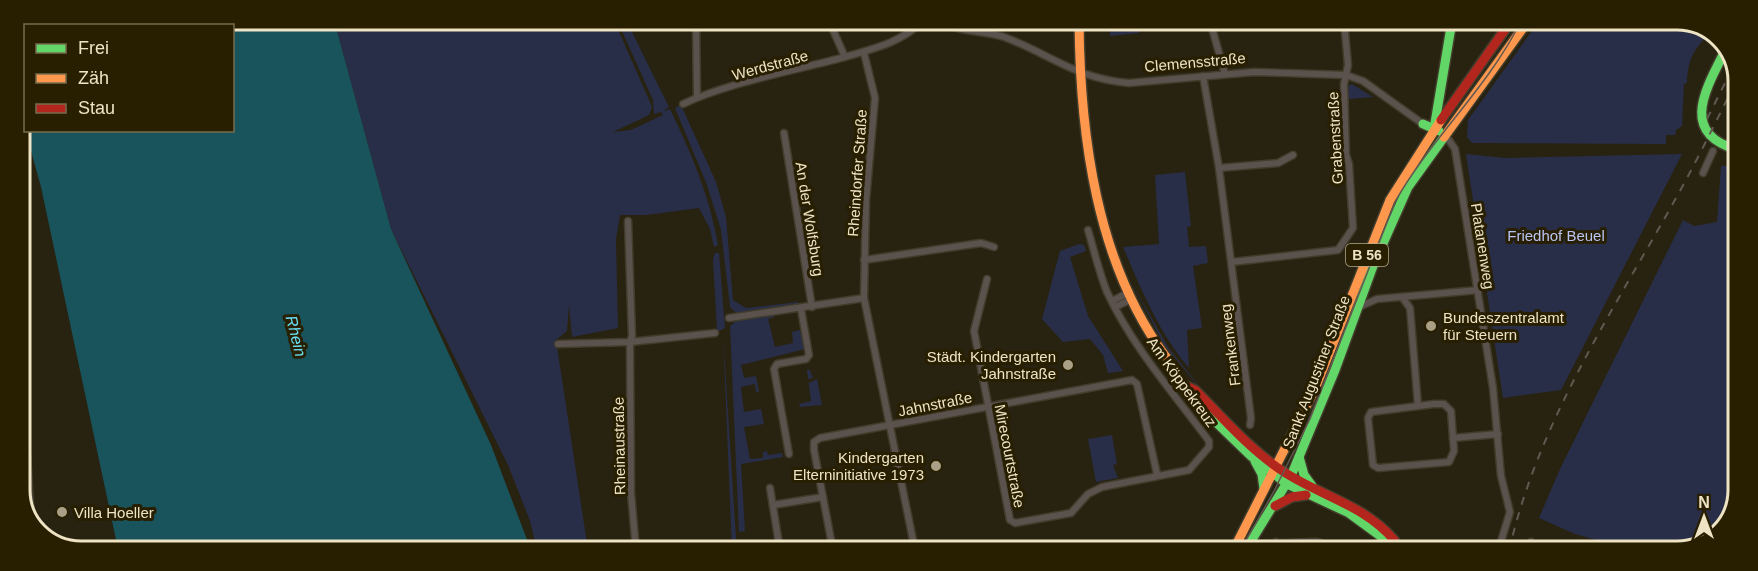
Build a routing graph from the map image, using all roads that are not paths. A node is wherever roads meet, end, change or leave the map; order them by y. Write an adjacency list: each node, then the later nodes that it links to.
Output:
1 (696, 30): 18 (street)
2 (833, 30): 12 (street)
3 (913, 30): 11 (street)
4 (969, 30): 14 (street, Clemensstraße)
5 (1079, 30): 14 (main road)
6 (1212, 30): 15 (street)
7 (1345, 30): 16 (street, Grabenstraße)
8 (1450, 30): 21 (main road)
9 (1505, 30): 21 (main road, Sankt Augustiner Straße / B 56)
10 (1522, 30): 23 (main road, Sankt Augustiner Straße / B 56)
11 (864, 53): 12 (street, Werdstraße); 32 (street, Rheindorfer Straße)
12 (845, 57): 18 (street, Werdstraße)
13 (1722, 58): 24 (main road)
14 (1080, 73): 17 (street, Clemensstraße); 38 (main road)
15 (1224, 74): 16 (street, Clemensstraße); 17 (street, Clemensstraße)
16 (1346, 75): 20 (street, Clemensstraße); 33 (street, Grabenstraße)
17 (1203, 76): 27 (street, Frankenweg)
18 (697, 97): 19 (street, Werdstraße)
19 (683, 104)
20 (1423, 124): 21 (main road, Clemensstraße)
21 (1434, 129): 23 (main road, Clemensstraße); 57 (main road, Sankt Augustiner Straße / B 56)
22 (784, 133): 44 (street, An der Wolfsburg)
23 (1446, 136): 35 (main road, Sankt Augustiner Straße / B 56); 36 (street, Platanenweg)
24 (1728, 148)
25 (1713, 151): 28 (street)
26 (1293, 155): 27 (street)
27 (1219, 168): 33 (street, Frankenweg)
28 (1703, 173)
29 (628, 222): 49 (street, Rheinaustraße)
30 (1088, 230): 42 (street, Am Köppekreuz)
31 (994, 246): 32 (street)
32 (864, 260): 40 (street, Rheindorfer Straße)
33 (1232, 262): 54 (street, Frankenweg)
34 (987, 279): 51 (street, Mirecourtstraße)
35 (1365, 286): 41 (street); 43 (main road, Sankt Augustiner Straße / B 56)
36 (1479, 290): 37 (street); 55 (street, Platanenweg)
37 (1417, 295): 39 (street); 45 (street)
38 (1131, 296): 42 (street); 59 (main road)
39 (1402, 297): 41 (street); 45 (street)
40 (864, 298): 44 (street); 53 (street, Rheindorfer Straße)
41 (1377, 299): 43 (street)
42 (1113, 304): 62 (street, Am Köppekreuz)
43 (1359, 307): 60 (main road, Sankt Augustiner Straße / B 56)
44 (812, 308): 46 (street)
45 (1410, 308): 52 (street)
46 (801, 309): 47 (street); 58 (street)
47 (729, 318)
48 (715, 333): 49 (street)
49 (630, 342): 50 (street); 70 (street, Rheinaustraße)
50 (558, 344)
51 (988, 406): 53 (street, Jahnstraße); 62 (street, Jahnstraße); 62 (street, Mirecourtstraße)
52 (1419, 406): 56 (street); 56 (street)
53 (891, 425): 67 (street, Jahnstraße); 73 (street, Rheindorfer Straße)
54 (1250, 425)
55 (1498, 434): 56 (street); 78 (street, Platanenweg)
56 (1453, 438)
57 (1285, 448): 59 (main road); 61 (main road, Sankt Augustiner Straße / B 56)
58 (789, 454)
59 (1255, 454): 61 (main road); 65 (main road)
60 (1299, 457): 63 (main road, Sankt Augustiner Straße / B 56); 66 (main road)
61 (1275, 470): 63 (main road); 65 (main road, Sankt Augustiner Straße / B 56)
62 (1154, 477)
63 (1289, 480): 66 (main road); 69 (main road, Sankt Augustiner Straße / B 56)
64 (770, 488): 68 (street)
65 (1264, 489): 74 (main road, Sankt Augustiner Straße / B 56)
66 (1311, 492): 69 (main road); 76 (main road); 77 (main road)
67 (823, 497): 68 (street); 72 (street)
68 (773, 505): 71 (street)
69 (1275, 506): 75 (main road, Sankt Augustiner Straße / B 56)
70 (635, 541)
71 (779, 541)
72 (831, 541)
73 (913, 541)
74 (1238, 541)
75 (1252, 541)
76 (1387, 541)
77 (1394, 541)
78 (1501, 541)

